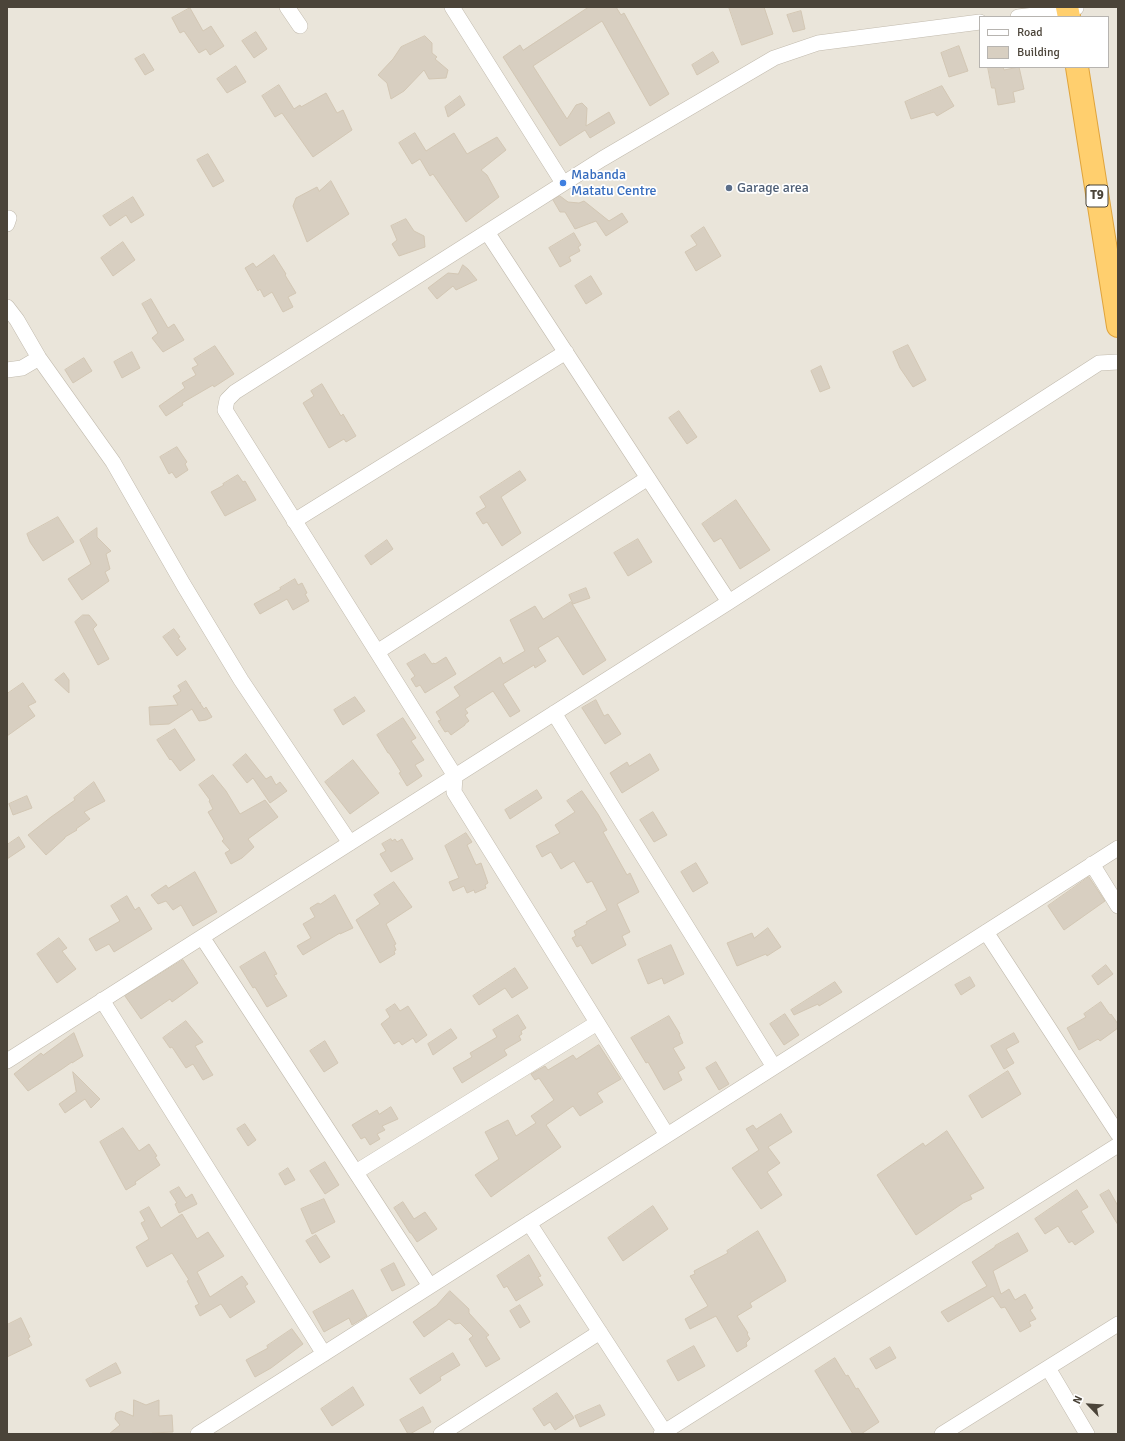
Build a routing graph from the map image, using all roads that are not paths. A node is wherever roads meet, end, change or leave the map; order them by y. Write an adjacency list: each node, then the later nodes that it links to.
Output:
1 (287, 7): 6 (street)
2 (452, 7): 8 (street)
3 (1070, 10): 4 (street)
4 (1025, 16)
5 (979, 22): 8 (street)
6 (300, 26)
7 (1077, 68): 11 (highway, T9)
8 (563, 183): 9 (street)
9 (487, 232): 12 (street); 17 (street)
10 (7, 307): 13 (street)
11 (1118, 326)
12 (566, 352): 16 (street); 17 (street)
13 (39, 358): 15 (street); 22 (street)
14 (1118, 362): 18 (street)
15 (7, 370)
16 (648, 478): 18 (street); 19 (street)
17 (294, 520): 19 (street)
18 (729, 602): 20 (street)
19 (377, 652): 21 (street)
20 (554, 713): 21 (street); 31 (street)
21 (455, 776): 22 (street); 29 (street)
22 (350, 843): 27 (street)
23 (1118, 848): 24 (street)
24 (1092, 864): 25 (street); 26 (street)
25 (1118, 906)
26 (986, 932): 31 (street); 32 (street)
27 (202, 937): 28 (street); 35 (street)
28 (102, 1000): 30 (street); 40 (street)
29 (597, 1023): 33 (street); 35 (street)
30 (7, 1061)
31 (774, 1067): 33 (street)
32 (1118, 1134)
33 (667, 1135): 36 (street)
34 (1118, 1145): 42 (street)
35 (356, 1172): 37 (street)
36 (529, 1223): 37 (street); 39 (street)
37 (430, 1286): 40 (street)
38 (1118, 1324): 41 (street)
39 (600, 1332): 42 (street); 44 (street)
40 (324, 1354): 43 (street)
41 (1048, 1368): 45 (street); 46 (street)
42 (664, 1433)
43 (198, 1434)
44 (441, 1434)
45 (942, 1434)
46 (1087, 1434)

